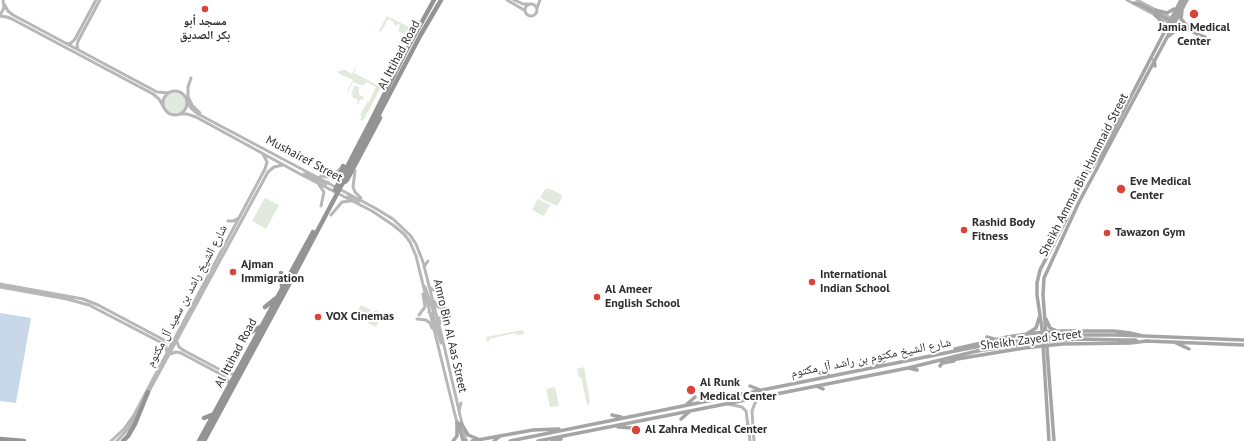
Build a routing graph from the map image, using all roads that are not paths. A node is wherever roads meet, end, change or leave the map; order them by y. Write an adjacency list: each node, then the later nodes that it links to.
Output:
1 (96, 0): 24 (main road)
2 (100, 0): 24 (main road)
3 (434, 0): 53 (highway, Al Ittihad Road)
4 (441, 0): 48 (highway, Al Ittihad Road)
5 (507, 0): 19 (main road)
6 (514, 0): 15 (main road)
7 (536, 0): 15 (main road)
8 (540, 0): 18 (main road)
9 (1127, 0): 14 (main road)
10 (1182, 0): 16 (main road, Sheikh Ammar Bin Hummaid Street); 23 (main road)
11 (1187, 0): 17 (main road, Sheikh Ammar Bin Hummaid Street)
12 (3, 1): 22 (main road); 30 (main road)
13 (1139, 1): 20 (main road)
14 (1134, 3): 21 (main road); 23 (main road)
15 (530, 4): 18 (main road); 19 (main road)
16 (1178, 5): 20 (main road); 23 (main road, Sheikh Ammar Bin Hummaid Street)
17 (1183, 7): 23 (main road, Sheikh Ammar Bin Hummaid Street); 25 (main road)
18 (537, 8): 19 (main road)
19 (524, 10)
20 (1155, 10): 23 (main road)
21 (1155, 15): 23 (main road); 27 (main road)
22 (0, 16): 36 (main road)
23 (1172, 21): 27 (main road, Sheikh Ammar Bin Hummaid Street); 28 (main road); 29 (main road, Sheikh Ammar Bin Hummaid Street); 34 (main road)
24 (84, 25): 30 (main road); 33 (main road)
25 (1188, 27)
26 (1185, 31): 29 (main road)
27 (1163, 34): 31 (main road, Sheikh Ammar Bin Hummaid Street)
28 (1205, 37)
29 (1166, 38): 34 (main road, Sheikh Ammar Bin Hummaid Street)
30 (68, 44): 33 (main road)
31 (1156, 47): 32 (main road); 38 (main road, Sheikh Ammar Bin Hummaid Street)
32 (1151, 48)
33 (79, 50): 36 (main road)
34 (1157, 54): 35 (main road, Sheikh Ammar Bin Hummaid Street)
35 (1154, 60): 37 (main road); 43 (main road, Sheikh Ammar Bin Hummaid Street)
36 (97, 62): 44 (main road); 49 (main road)
37 (1156, 66)
38 (1144, 70): 39 (main road); 43 (main road, Sheikh Ammar Bin Hummaid Street)
39 (1139, 72)
40 (191, 78): 52 (main road)
41 (1135, 80): 43 (main road)
42 (1147, 82): 43 (main road)
43 (1139, 85): 47 (main road, Sheikh Ammar Bin Hummaid Street)
44 (169, 93): 46 (main road); 49 (main road)
45 (1128, 95): 47 (main road)
46 (187, 100): 51 (main road); 52 (main road, Mushairef Street)
47 (1130, 101): 50 (main road); 54 (main road, Sheikh Ammar Bin Hummaid Street); 57 (main road, Sheikh Ammar Bin Hummaid Street)
48 (385, 103): 53 (highway, Al Ittihad Road); 61 (highway)
49 (163, 106): 51 (main road)
50 (1132, 109)
51 (181, 114): 58 (main road, Mushairef Street)
52 (206, 118): 67 (main road, Mushairef Street)
53 (374, 120): 95 (highway, bridge)
54 (1117, 123): 55 (main road); 62 (main road, Sheikh Ammar Bin Hummaid Street)
55 (1110, 129)
56 (1121, 131): 57 (main road)
57 (1115, 135): 59 (main road, Sheikh Ammar Bin Hummaid Street)
58 (263, 153): 60 (main road, Mushairef Street); 80 (main road, شارع الشيخ راشد بن سعيد آل مكتوم)
59 (1099, 164): 65 (main road); 69 (main road, Sheikh Ammar Bin Hummaid Street)
60 (285, 166): 66 (main road, Mushairef Street); 86 (main road, شارع الشيخ راشد بن سعيد آل مكتوم)
61 (343, 166): 67 (main road)
62 (1090, 169): 64 (main road); 71 (main road, Sheikh Ammar Bin Hummaid Street)
63 (355, 171): 76 (main road)
64 (1083, 173)
65 (1099, 173)
66 (302, 175): 68 (main road); 68 (main road, Mushairef Street); 75 (main road)
67 (320, 178): 68 (main road, Mushairef Street)
68 (336, 189): 70 (main road, Mushairef Street); 76 (main road, Mushairef Street)
69 (1081, 198): 71 (main road); 72 (main road, Sheikh Ammar Bin Hummaid Street)
70 (348, 199): 73 (main road, Mushairef Street); 76 (main road)
71 (1074, 199): 79 (main road, Sheikh Ammar Bin Hummaid Street)
72 (1079, 202): 77 (main road); 89 (main road, Sheikh Ammar Bin Hummaid Street)
73 (357, 203): 78 (main road); 87 (main road, Mushairef Street)
74 (1067, 205): 79 (main road)
75 (322, 206)
76 (375, 208): 85 (main road, Mushairef Street)
77 (1079, 211)
78 (331, 215)
79 (1068, 215): 83 (main road, Sheikh Ammar Bin Hummaid Street)
80 (240, 216): 81 (main road); 82 (main road, شارع الشيخ راشد بن سعيد آل مكتوم)
81 (228, 221)
82 (235, 225): 86 (main road); 128 (main road, شارع الشيخ راشد بن سعيد آل مكتوم)
83 (1060, 231): 84 (main road); 88 (main road, Sheikh Ammar Bin Hummaid Street)
84 (1054, 235)
85 (412, 238): 93 (main road, Amro Bin Al Aas Street)
86 (231, 241): 129 (main road, شارع الشيخ راشد بن سعيد آل مكتوم)
87 (410, 242): 96 (main road, Amro Bin Al Aas Street)
88 (1052, 246): 89 (main road); 91 (main road, Sheikh Ammar Bin Hummaid Street)
89 (1057, 248): 112 (main road, Sheikh Ammar Bin Hummaid Street)
90 (1046, 249): 91 (main road)
91 (1046, 256): 105 (main road, Sheikh Ammar Bin Hummaid Street)
92 (428, 261): 93 (main road)
93 (424, 267): 100 (main road, Amro Bin Al Aas Street)
94 (281, 273): 101 (highway)
95 (292, 276): 101 (highway, Al Ittihad Road); 183 (highway, Al Ittihad Road)
96 (422, 282): 99 (main road, Amro Bin Al Aas Street); 111 (main road)
97 (0, 284): 102 (main road)
98 (0, 287): 102 (main road)
99 (423, 287): 109 (main road, Amro Bin Al Aas Street); 113 (main road)
100 (429, 287): 103 (main road); 104 (main road, Amro Bin Al Aas Street)
101 (282, 288): 106 (highway, Al Ittihad Road)
102 (34, 291): 120 (main road)
103 (435, 291)
104 (430, 294): 111 (main road, Amro Bin Al Aas Street); 121 (main road)
105 (1038, 297): 107 (main road); 110 (main road, Sheikh Ammar Bin Hummaid Street)
106 (277, 298): 108 (highway); 115 (highway, Al Ittihad Road)
107 (1034, 302)
108 (265, 307)
109 (429, 312): 123 (main road, Amro Bin Al Aas Street); 135 (main road)
110 (1039, 313): 118 (main road); 124 (main road, Sheikh Ammar Bin Hummaid Street)
111 (436, 314): 121 (main road, Amro Bin Al Aas Street)
112 (1044, 314): 116 (main road); 124 (main road, Sheikh Ammar Bin Hummaid Street)
113 (419, 315)
114 (417, 319): 123 (main road)
115 (262, 326): 117 (highway); 158 (highway, Al Ittihad Road)
116 (1061, 331): 119 (main road, Sheikh Zayed Street); 124 (main road, Sheikh Zayed Street)
117 (251, 332)
118 (1018, 336): 124 (main road, Sheikh Zayed Street); 126 (main road, Sheikh Zayed Street)
119 (1143, 336): 125 (main road); 127 (main road)
120 (156, 337): 128 (main road); 142 (main road)
121 (442, 337): 135 (main road, Amro Bin Al Aas Street)
122 (987, 337): 126 (main road)
123 (436, 338): 184 (main road, Amro Bin Al Aas Street)
124 (1044, 338): 133 (main road); 136 (main road, Sheikh Zayed Street); 138 (main road, Sheikh Zayed Street); 138 (main road); 146 (main road, Sheikh Ammar Bin Hummaid Street)
125 (1119, 338): 130 (main road); 143 (main road, شارع الشيخ مكتوم بن راشد آل مكتوم, bridge); 147 (main road, شارع الشيخ مكتوم بن راشد آل مكتوم, bridge)
126 (996, 340): 143 (main road, Sheikh Zayed Street)
127 (1244, 340)
128 (173, 341): 142 (main road, شارع الشيخ راشد بن سعيد آل مكتوم)
129 (177, 341): 141 (main road); 142 (main road, شارع الشيخ راشد بن سعيد آل مكتوم)
130 (1147, 341): 131 (main road); 132 (main road, Sheikh Zayed Street)
131 (1173, 342): 134 (main road); 140 (main road)
132 (1098, 343): 133 (main road, Sheikh Zayed Street); 137 (main road)
133 (1062, 344): 136 (main road, Sheikh Zayed Street)
134 (1244, 345)
135 (444, 346): 175 (main road, Amro Bin Al Aas Street)
136 (1054, 346): 146 (main road)
137 (1105, 346)
138 (1024, 348): 139 (main road, Sheikh Zayed Street)
139 (1017, 349): 144 (main road, Sheikh Zayed Street); 146 (main road)
140 (1188, 349)
141 (184, 352): 142 (main road); 148 (main road); 156 (main road)
142 (168, 353): 167 (main road, شارع الشيخ راشد بن سعيد آل مكتوم); 197 (main road, شارع الشيخ راشد بن سعيد آل مكتوم)
143 (942, 354): 151 (main road, شارع الشيخ مكتوم بن راشد آل مكتوم)
144 (974, 357): 147 (main road, Sheikh Zayed Street); 149 (main road)
145 (886, 358): 151 (main road)
146 (1045, 358): 211 (main road, Sheikh Ammar Bin Hummaid Street); 212 (main road, Sheikh Ammar Bin Hummaid Street)
147 (942, 360): 152 (main road, شارع الشيخ مكتوم بن راشد آل مكتوم)
148 (200, 363): 150 (main road); 153 (main road)
149 (940, 366)
150 (202, 367)
151 (872, 368): 159 (main road, شارع الشيخ مكتوم بن راشد آل مكتوم)
152 (908, 368): 154 (main road); 160 (main road, شارع الشيخ مكتوم بن راشد آل مكتوم)
153 (214, 370): 155 (main road); 156 (main road)
154 (917, 370)
155 (210, 371)
156 (222, 372): 158 (main road); 162 (main road)
157 (817, 372): 159 (main road)
158 (236, 374): 162 (highway, Al Ittihad Road)
159 (831, 376): 166 (main road, شارع الشيخ مكتوم بن راشد آل مكتوم)
160 (854, 378): 161 (main road); 164 (main road, شارع الشيخ مكتوم بن راشد آل مكتوم)
161 (844, 384)
162 (230, 385): 176 (highway, Al Ittihad Road)
163 (750, 386): 166 (main road)
164 (814, 386): 165 (main road); 168 (main road, شارع الشيخ مكتوم بن راشد آل مكتوم)
165 (823, 389)
166 (763, 390): 172 (main road, شارع الشيخ مكتوم بن راشد آل مكتوم)
167 (148, 392): 198 (main road, شارع الشيخ راشد بن سعيد آل مكتوم); 199 (highway)
168 (762, 396): 171 (main road, شارع الشيخ مكتوم بن راشد آل مكتوم); 174 (main road)
169 (695, 397): 172 (main road)
170 (461, 403): 175 (main road)
171 (727, 403): 173 (main road, شارع الشيخ مكتوم بن راشد آل مكتوم); 177 (main road)
172 (685, 406): 179 (main road, شارع الشيخ مكتوم بن راشد آل مكتوم)
173 (691, 411): 181 (main road); 185 (main road, شارع الشيخ مكتوم بن راشد آل مكتوم)
174 (752, 411): 177 (main road); 188 (main road)
175 (458, 413): 184 (main road, Amro Bin Al Aas Street)
176 (214, 414): 180 (highway); 183 (highway, Al Ittihad Road)
177 (748, 414): 182 (main road)
178 (612, 415): 179 (main road)
179 (624, 417): 187 (main road, شارع الشيخ مكتوم بن راشد آل مكتوم)
180 (204, 418)
181 (680, 419)
182 (748, 421): 189 (main road); 209 (main road)
183 (212, 422): 200 (highway, Al Ittihad Road); 201 (highway, Al Ittihad Road)
184 (459, 422): 194 (main road); 202 (main road); 203 (main road)
185 (613, 426): 186 (main road); 190 (main road, شارع الشيخ مكتوم بن راشد آل مكتوم)
186 (633, 428)
187 (570, 429): 191 (main road); 206 (main road, شارع الشيخ مكتوم بن راشد آل مكتوم)
188 (753, 429): 192 (main road); 210 (main road)
189 (745, 430)
190 (582, 433): 207 (main road, شارع الشيخ مكتوم بن راشد آل مكتوم); 208 (main road)
191 (501, 436): 194 (main road); 205 (main road)
192 (757, 436)
193 (0, 439): 195 (main road); 196 (highway)
194 (480, 440): 204 (main road)
195 (7, 441)
196 (24, 441)
197 (111, 441)
198 (117, 441)
199 (123, 441)
200 (199, 441)
201 (204, 441)
202 (453, 441)
203 (464, 441)
204 (472, 441)
205 (494, 441)
206 (510, 441)
207 (538, 441)
208 (552, 441)
209 (750, 441)
210 (754, 441)
211 (1049, 441)
212 (1054, 441)

